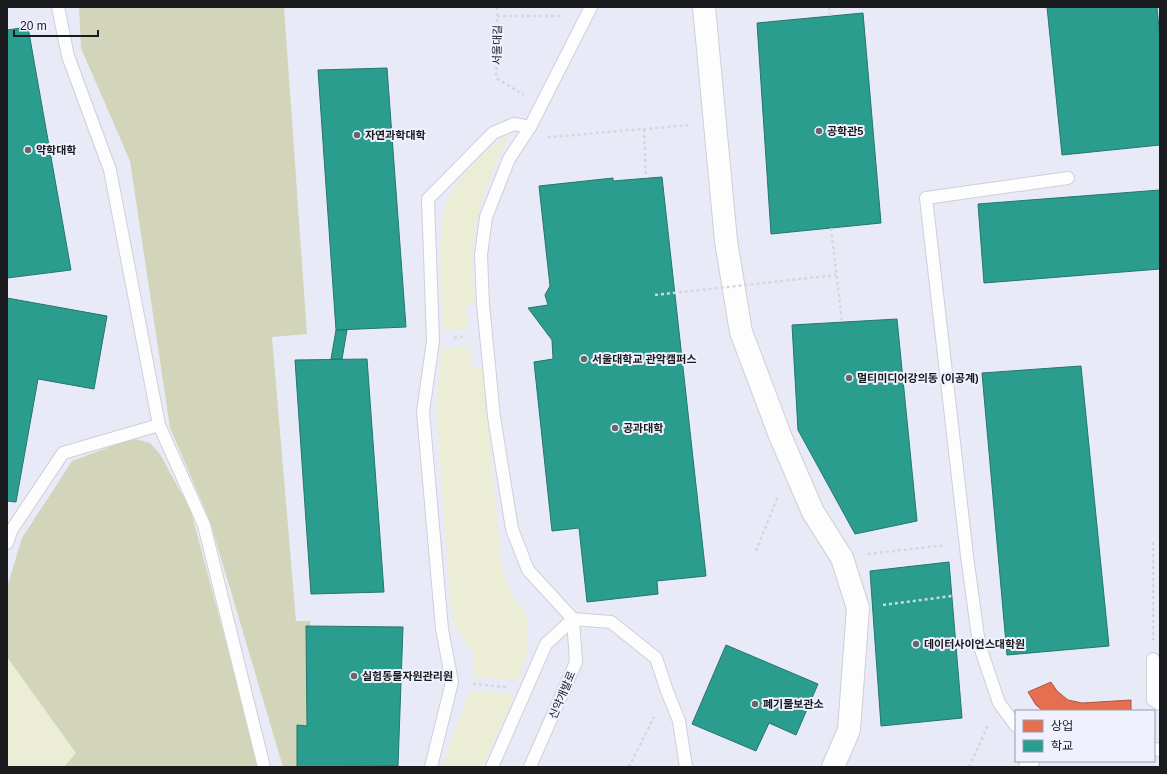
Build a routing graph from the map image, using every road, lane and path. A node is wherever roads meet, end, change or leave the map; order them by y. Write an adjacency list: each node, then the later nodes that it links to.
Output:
1 (58, 7): 19 (lane)
2 (497, 7): 7 (path, 서울대길)
3 (591, 7): 9 (lane)
4 (704, 7): 10 (street)
5 (829, 7): 8 (path)
6 (564, 11): 7 (path)
7 (497, 16): 9 (path, 서울대길)
8 (830, 16)
9 (541, 106): 11 (lane)
10 (714, 123): 12 (path); 20 (street)
11 (530, 127): 12 (path); 28 (lane); 30 (lane)
12 (644, 129): 13 (path)
13 (646, 178)
14 (1068, 178): 23 (lane)
15 (831, 228): 16 (path)
16 (836, 275): 17 (path, bridge); 18 (path)
17 (655, 295)
18 (842, 322)
19 (159, 426): 22 (lane); 36 (lane)
20 (792, 463): 24 (path); 25 (street)
21 (1153, 542): 29 (path)
22 (7, 543)
23 (965, 543): 25 (path); 26 (lane)
24 (756, 551)
25 (842, 558): 27 (street)
26 (972, 594): 27 (path); 33 (lane)
27 (858, 608): 42 (street)
28 (573, 619): 31 (lane); 32 (lane); 39 (lane, 신약개발로)
29 (1154, 659): 34 (lane)
30 (452, 682): 31 (path); 37 (lane)
31 (526, 688): 38 (lane)
32 (667, 691): 40 (path); 41 (lane)
33 (999, 703): 35 (lane); 43 (path)
34 (1160, 704)
35 (1015, 725)
36 (264, 767)
37 (430, 767)
38 (492, 767)
39 (530, 767)
40 (629, 767)
41 (686, 767)
42 (833, 767)
43 (969, 767)

